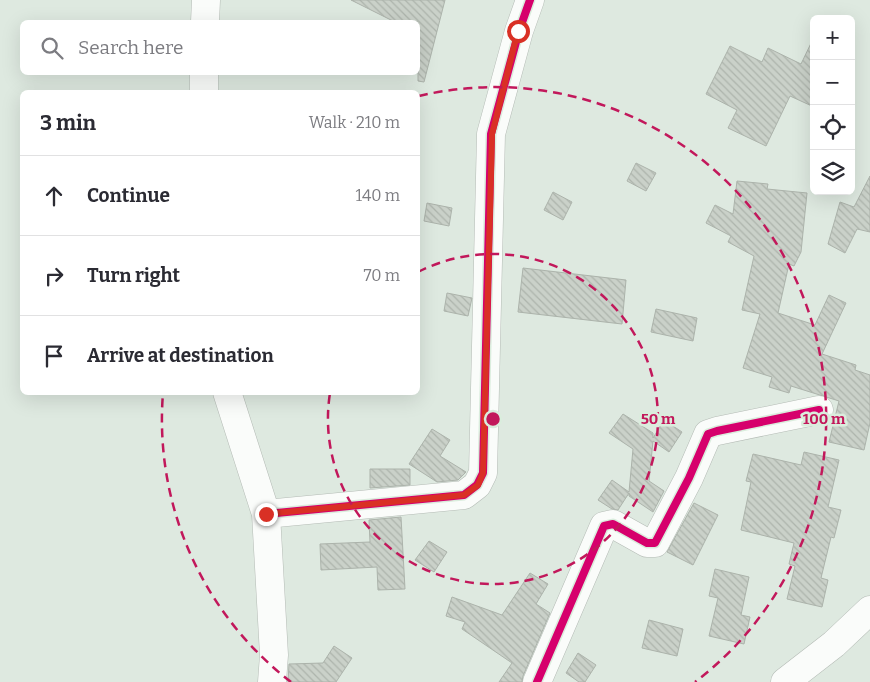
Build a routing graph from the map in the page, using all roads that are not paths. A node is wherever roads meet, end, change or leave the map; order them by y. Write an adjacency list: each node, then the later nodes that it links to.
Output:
1 (206, 0): 3 (street)
2 (530, 0): 8 (street)
3 (205, 20)
4 (204, 75): 5 (street)
5 (204, 90)
6 (228, 395): 8 (street)
7 (819, 410): 11 (street)
8 (266, 514): 10 (street)
9 (870, 610): 12 (street)
10 (272, 682)
11 (537, 682)
12 (785, 682)

